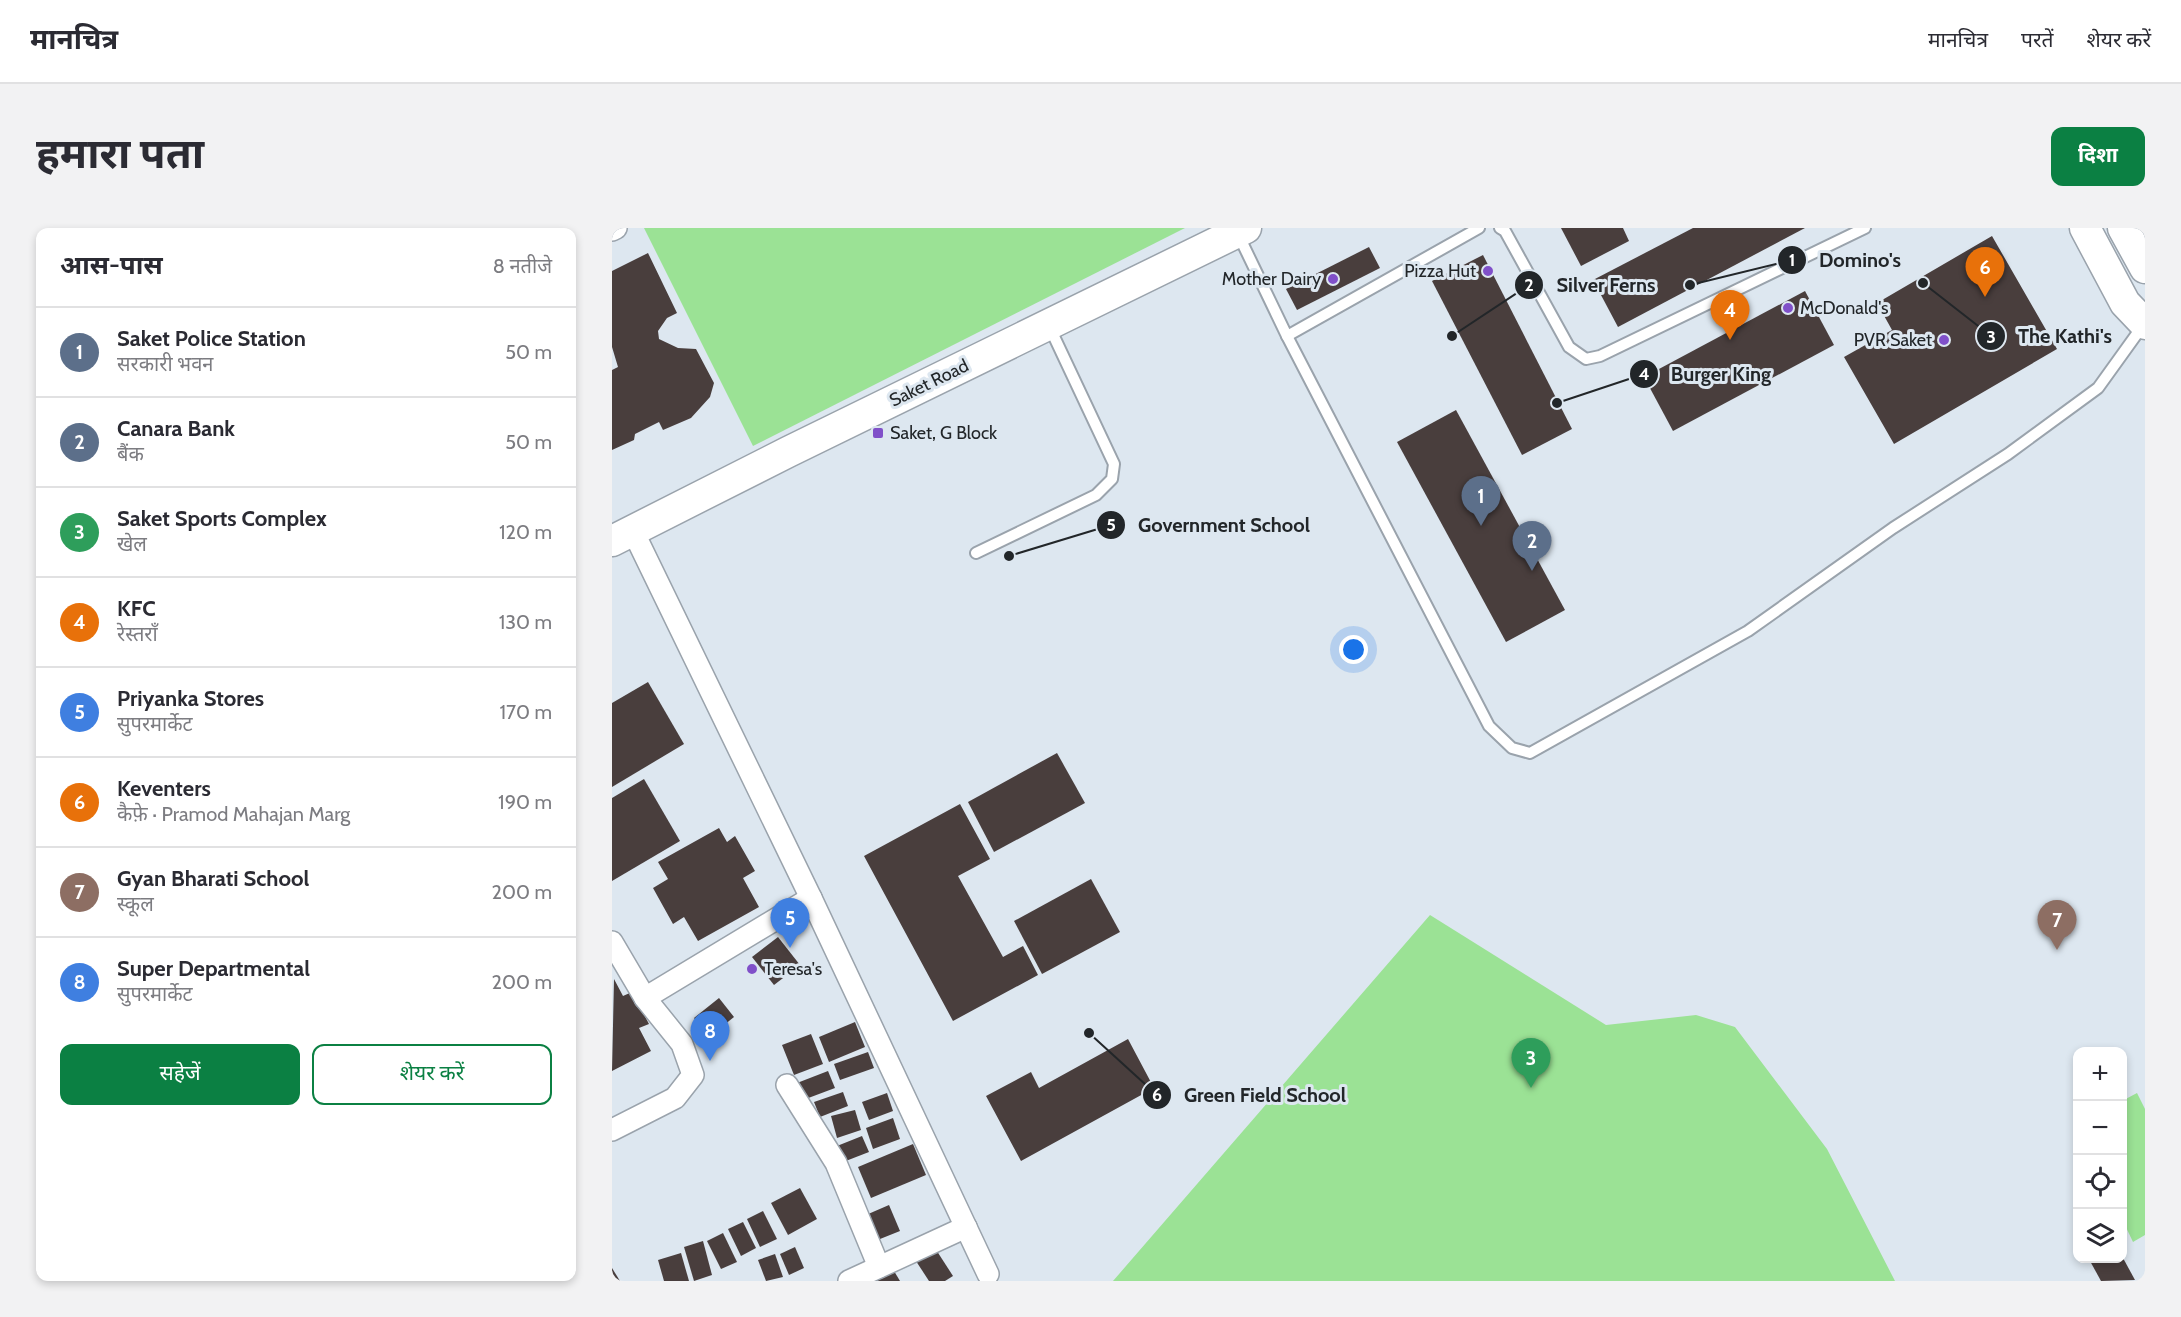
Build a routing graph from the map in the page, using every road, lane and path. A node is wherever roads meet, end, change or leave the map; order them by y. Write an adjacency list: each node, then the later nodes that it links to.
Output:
1 (1479, 228): 10 (lane)
2 (1500, 228): 3 (lane)
3 (1865, 228)
4 (2085, 228): 8 (street)
5 (2123, 228): 7 (street)
6 (1240, 230): 9 (street, Saket Road); 10 (lane)
7 (2145, 268)
8 (2145, 324): 10 (lane)
9 (1048, 325): 11 (street, Saket Road); 12 (lane)
10 (1287, 336)
11 (622, 535): 13 (street)
12 (976, 553)
13 (812, 898): 15 (street); 18 (street)
14 (612, 942): 15 (street)
15 (645, 998): 17 (street)
16 (787, 1085): 19 (street)
17 (612, 1130)
18 (966, 1227): 19 (street); 20 (street)
19 (879, 1267): 21 (street)
20 (988, 1274)
21 (849, 1281)

